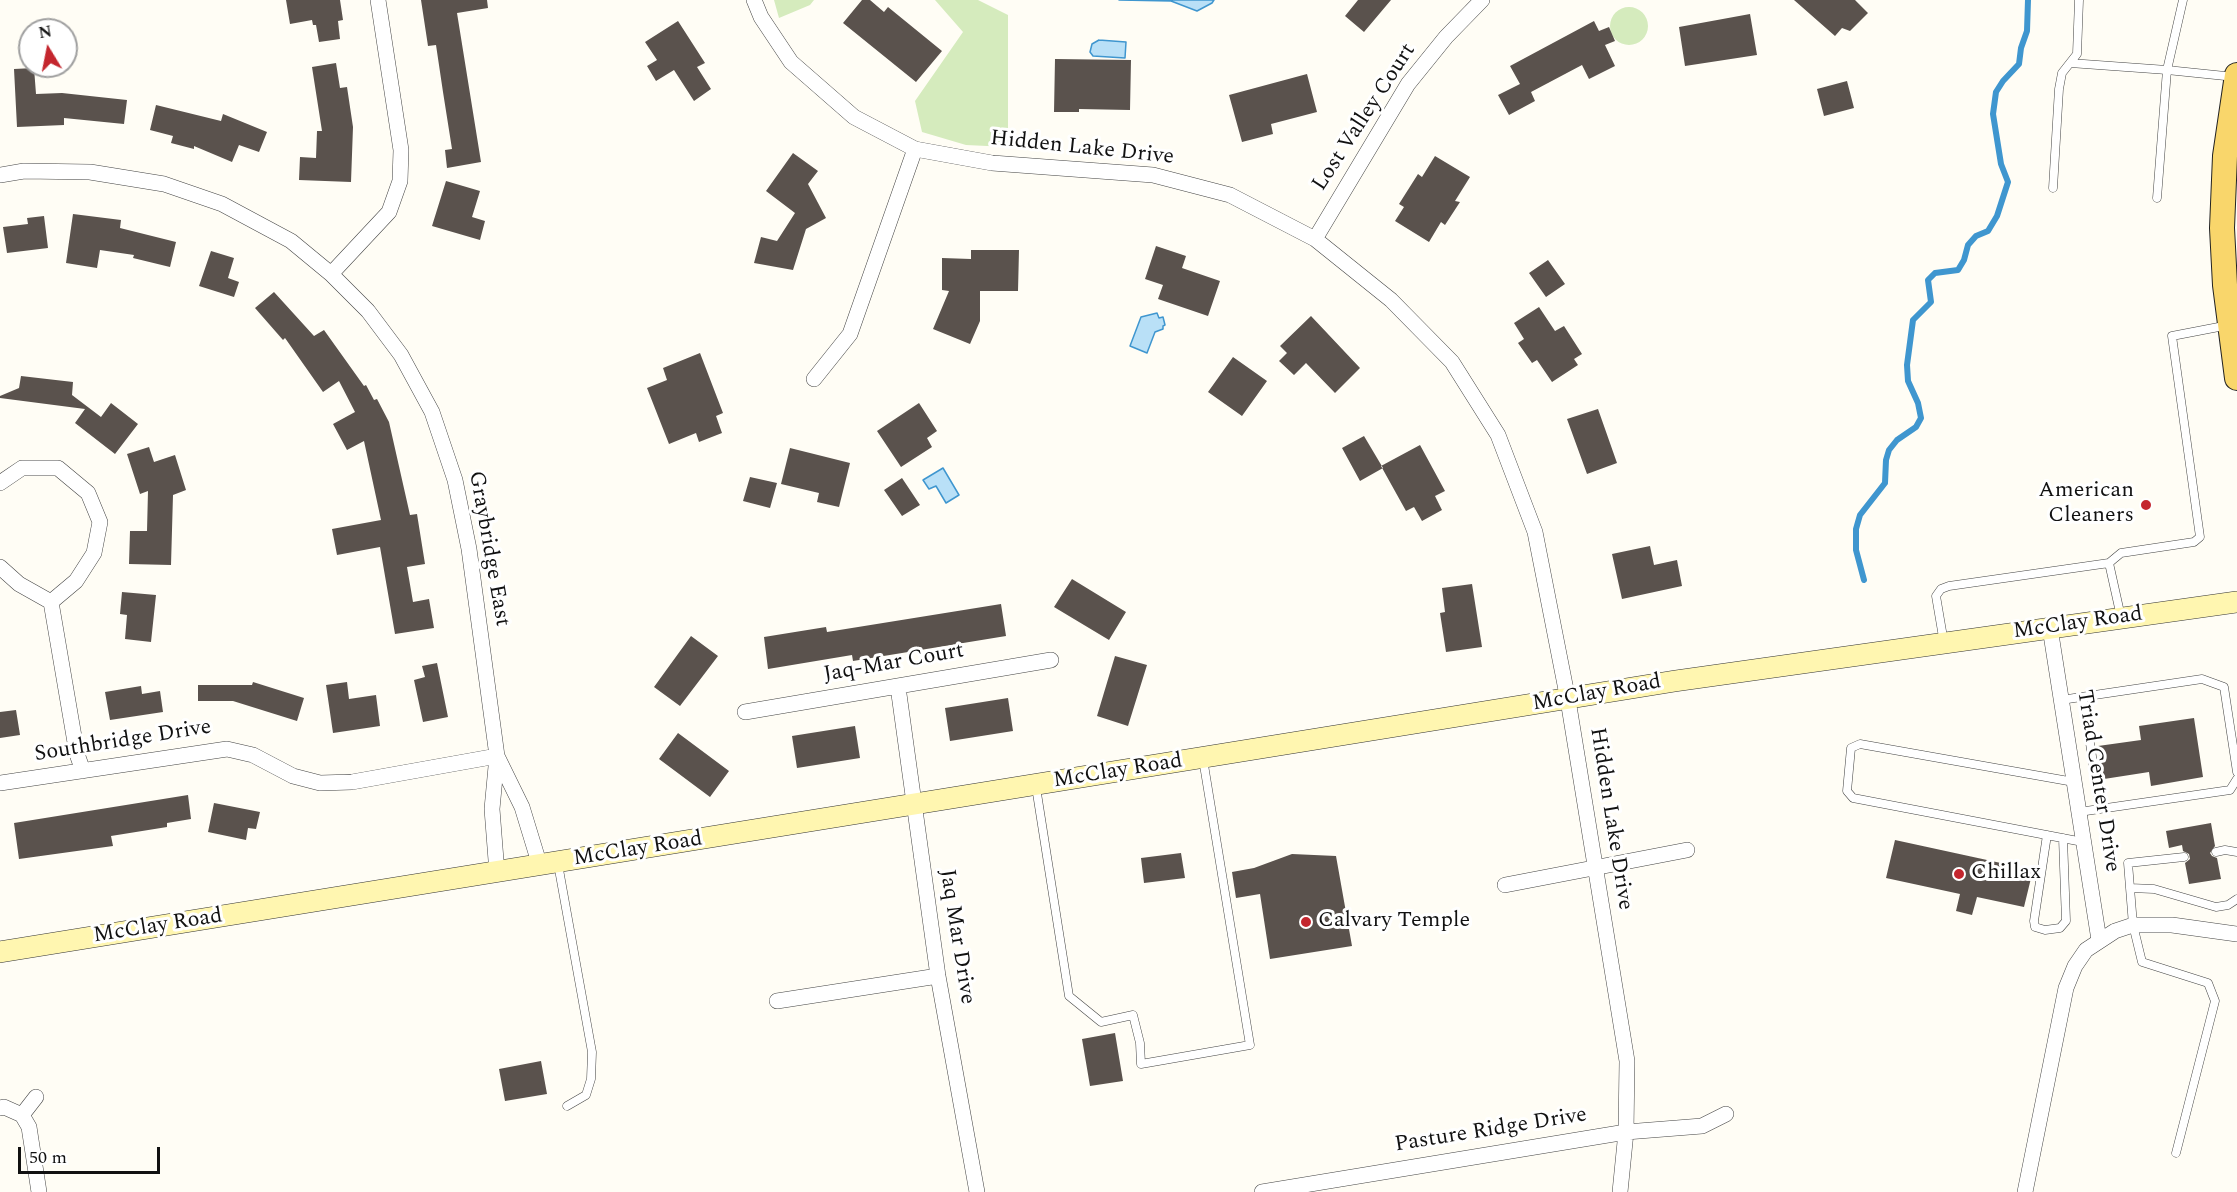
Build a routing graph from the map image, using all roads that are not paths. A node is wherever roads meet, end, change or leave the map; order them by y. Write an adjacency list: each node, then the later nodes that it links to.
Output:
1 (378, 0): 14 (street)
2 (754, 0): 9 (street, Hidden Lake Drive)
3 (1482, 0): 13 (street, Lost Valley Court)
4 (2079, 0): 6 (lane)
5 (2183, 0): 7 (lane)
6 (2070, 63): 7 (lane); 11 (lane)
7 (2167, 70): 8 (lane); 12 (lane)
8 (2237, 76): 15 (main road)
9 (915, 149): 13 (street, Hidden Lake Drive); 18 (street)
10 (0, 175): 14 (street, Graybridge East)
11 (2054, 188)
12 (2157, 198)
13 (1315, 239): 30 (street, Hidden Lake Drive)
14 (331, 274): 33 (street, Graybridge East)
15 (2229, 325): 16 (main road); 20 (lane)
16 (2235, 351): 17 (main road)
17 (2237, 378)
18 (814, 379)
19 (0, 483): 22 (street)
20 (2109, 562): 24 (lane); 26 (lane)
21 (0, 567): 22 (street)
22 (51, 602): 35 (street)
23 (2237, 602): 24 (main road, McClay Road)
24 (2121, 619): 25 (main road, McClay Road)
25 (2050, 628): 26 (main road, McClay Road); 31 (street, Triad Center Drive)
26 (1944, 643): 30 (main road, McClay Road)
27 (1050, 660): 28 (street, Jaq-Mar Court)
28 (898, 687): 32 (street, Jaq-Mar Court); 41 (street, Jaq Mar Drive)
29 (2083, 696): 31 (lane); 36 (lane); 42 (lane)
30 (1568, 700): 34 (main road, McClay Road); 52 (street, Hidden Lake Drive)
31 (2061, 700): 38 (street, Triad Center Drive)
32 (745, 712)
33 (497, 756): 35 (street, Southbridge Drive); 51 (street, Graybridge East); 53 (street, Graybridge East)
34 (1203, 759): 40 (main road, McClay Road); 40 (lane)
35 (83, 771): 39 (street, Southbridge Drive)
36 (2237, 772)
37 (2237, 779): 42 (lane)
38 (2074, 782): 43 (street, Triad Center Drive); 44 (lane)
39 (0, 783)
40 (1036, 786): 41 (main road, McClay Road)
41 (913, 806): 51 (main road, McClay Road); 61 (street, Jaq Mar Drive)
42 (2100, 809): 43 (lane)
43 (2079, 812): 46 (street, Triad Center Drive)
44 (2047, 835): 45 (lane); 45 (lane)
45 (2064, 838): 46 (lane)
46 (2083, 842): 59 (street, Triad Center Drive)
47 (1687, 850): 52 (street)
48 (2216, 852): 49 (lane)
49 (2237, 852)
50 (2184, 857): 55 (lane)
51 (549, 864): 53 (main road, McClay Road); 64 (lane)
52 (1594, 869): 54 (street); 68 (street, Hidden Lake Drive)
53 (498, 873): 60 (main road, McClay Road)
54 (1505, 885)
55 (2130, 888): 56 (lane); 57 (lane)
56 (2237, 899)
57 (2133, 925): 58 (street); 59 (street); 69 (lane)
58 (2237, 934)
59 (2099, 940): 74 (street)
60 (0, 952)
61 (938, 976): 62 (street); 71 (street, Jaq Mar Drive)
62 (777, 1001)
63 (36, 1097): 67 (street)
64 (567, 1106)
65 (0, 1108): 67 (street)
66 (1726, 1114): 68 (street, Pasture Ridge Drive)
67 (22, 1115): 70 (street)
68 (1626, 1132): 72 (street, Pasture Ridge Drive); 73 (street, Hidden Lake Drive)
69 (2176, 1153)
70 (39, 1192)
71 (977, 1192)
72 (1262, 1192)
73 (1620, 1192)
74 (2025, 1192)

